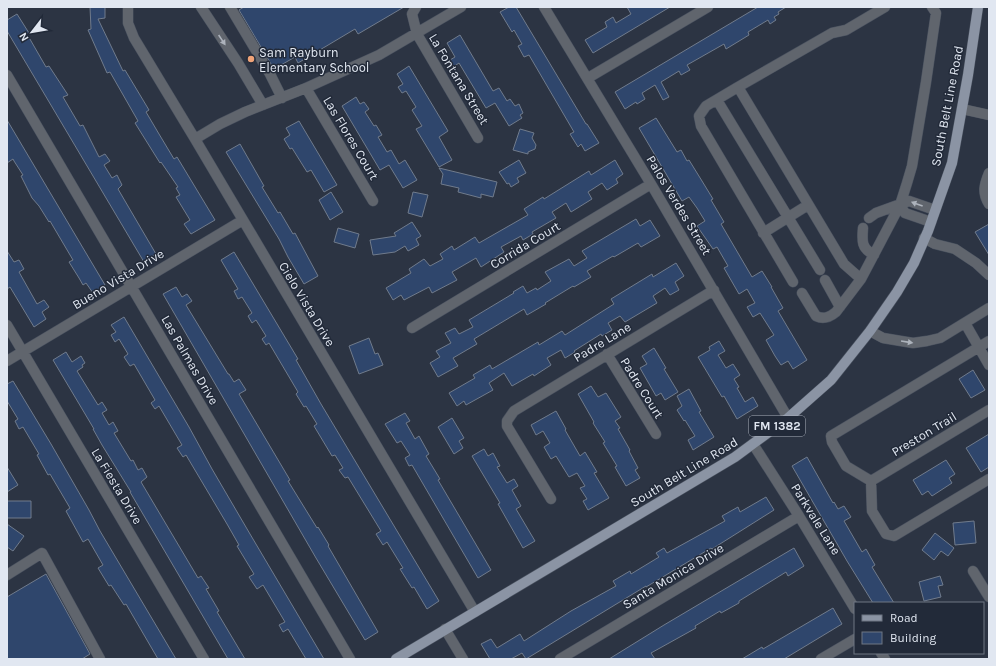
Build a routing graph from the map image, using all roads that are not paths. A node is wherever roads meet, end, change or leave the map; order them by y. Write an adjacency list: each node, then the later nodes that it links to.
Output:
1 (128, 7): 22 (street, Cielo Vista Drive)
2 (201, 7): 18 (street, one-way to 18)
3 (230, 7): 16 (street)
4 (416, 7): 11 (street, La Fontana Street)
5 (461, 7): 11 (street)
6 (544, 7): 13 (street, Palos Verdes Street)
7 (708, 7): 13 (street)
8 (884, 7): 14 (street)
9 (932, 7): 28 (street)
10 (978, 7): 19 (main road, South Belt Line Road / FM 1382)
11 (417, 34): 15 (street); 21 (street, La Fontana Street)
12 (7, 75): 43 (street, Las Palmas Drive)
13 (588, 78): 24 (street, Palos Verdes Street)
14 (738, 87): 17 (street); 26 (street)
15 (306, 88): 16 (street); 25 (street, Las Flores Court)
16 (282, 98): 18 (street)
17 (716, 100): 30 (street); 35 (street)
18 (263, 105): 22 (street)
19 (962, 109): 20 (street); 29 (main road, South Belt Line Road / FM 1382)
20 (989, 115)
21 (478, 138)
22 (196, 139): 32 (street, Cielo Vista Drive)
23 (989, 173): 27 (street)
24 (651, 184): 44 (street, Palos Verdes Street); 50 (street, Corrida Court)
25 (373, 202)
26 (808, 204): 30 (street); 40 (street)
27 (989, 204)
28 (900, 205): 29 (street, one-way to 28); 31 (street); 33 (street); 37 (street)
29 (935, 210): 33 (main road, South Belt Line Road / FM 1382)
30 (788, 218): 35 (street); 38 (street)
31 (869, 218)
32 (243, 220): 43 (street, Bueno Vista Drive); 70 (street, Cielo Vista Drive)
33 (931, 222): 36 (main road, South Belt Line Road / FM 1382)
34 (863, 228): 37 (street)
35 (763, 233): 42 (street)
36 (924, 238): 39 (street); 51 (main road, South Belt Line Road / FM 1382)
37 (874, 254): 40 (street)
38 (820, 270)
39 (989, 275)
40 (861, 279): 46 (street)
41 (825, 280): 46 (street)
42 (793, 282)
43 (132, 286): 54 (street, Bueno Vista Drive); 75 (street, Las Palmas Drive)
44 (714, 290): 55 (street, Padre Lane); 59 (street, Palos Verdes Street)
45 (802, 293): 46 (street)
46 (840, 307)
47 (989, 308): 48 (street)
48 (965, 323): 51 (street, one-way to 48); 53 (street)
49 (7, 325): 54 (street, La Fiesta Drive)
50 (412, 328)
51 (870, 331): 59 (main road, South Belt Line Road / FM 1382)
52 (989, 341): 53 (street)
53 (979, 347): 57 (street); 63 (street)
54 (22, 352): 56 (street, Bueno Vista Drive); 74 (street, La Fiesta Drive)
55 (606, 354): 60 (street, Padre Court); 64 (street, Padre Lane)
56 (7, 361)
57 (989, 365)
58 (989, 410): 63 (street, Preston Trail)
59 (788, 418): 61 (main road, South Belt Line Road / FM 1382)
60 (656, 434)
61 (753, 444): 65 (street, Parkvale Lane); 70 (main road, South Belt Line Road / FM 1382)
62 (989, 480): 63 (street)
63 (872, 481)
64 (551, 499)
65 (799, 516): 69 (street, Parkvale Lane); 78 (street, Santa Monica Drive)
66 (973, 571): 68 (street)
67 (7, 575): 73 (street)
68 (989, 597)
69 (854, 607)
70 (475, 612): 71 (main road, South Belt Line Road / FM 1382)
71 (445, 630): 76 (main road, South Belt Line Road / FM 1382); 77 (street)
72 (854, 640): 79 (street)
73 (100, 659)
74 (204, 659)
75 (350, 659)
76 (396, 659)
77 (463, 659)
78 (560, 659)
79 (821, 659)

